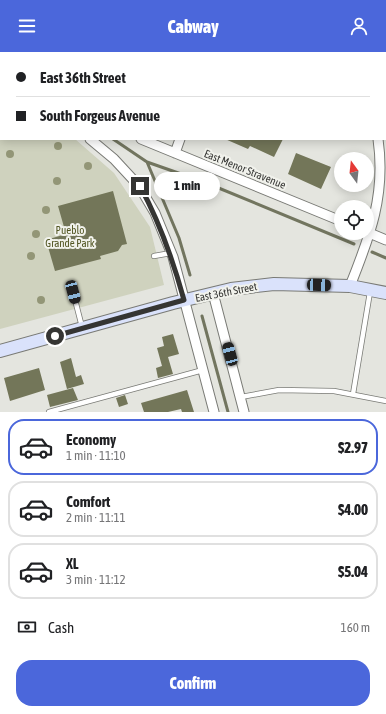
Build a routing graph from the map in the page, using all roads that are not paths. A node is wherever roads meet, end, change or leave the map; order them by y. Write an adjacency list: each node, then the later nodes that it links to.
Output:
1 (91, 140): 11 (street)
2 (143, 140): 5 (street, East Menor Stravenue)
3 (180, 140): 5 (street)
4 (378, 140): 7 (street)
5 (175, 153): 6 (street, East Menor Stravenue)
6 (334, 218)
7 (374, 221)
8 (374, 235): 10 (street)
9 (366, 240): 13 (street)
10 (386, 240)
11 (171, 253): 12 (lane); 18 (street)
12 (154, 256)
13 (350, 286): 14 (main road, East 36th Street); 17 (main road, East 36th Street)
14 (370, 290): 16 (main road, East 36th Street); 22 (lane)
15 (73, 292): 19 (lane)
16 (386, 293)
17 (213, 294): 18 (main road, East 36th Street); 23 (street)
18 (184, 300): 19 (main road, East 36th Street); 21 (street)
19 (83, 329): 20 (main road, East 36th Street)
20 (0, 352)
21 (203, 370): 25 (lane); 26 (street)
22 (353, 394): 23 (lane); 24 (lane)
23 (241, 396): 27 (street)
24 (386, 401)
25 (49, 412)
26 (214, 412)
27 (244, 412)

